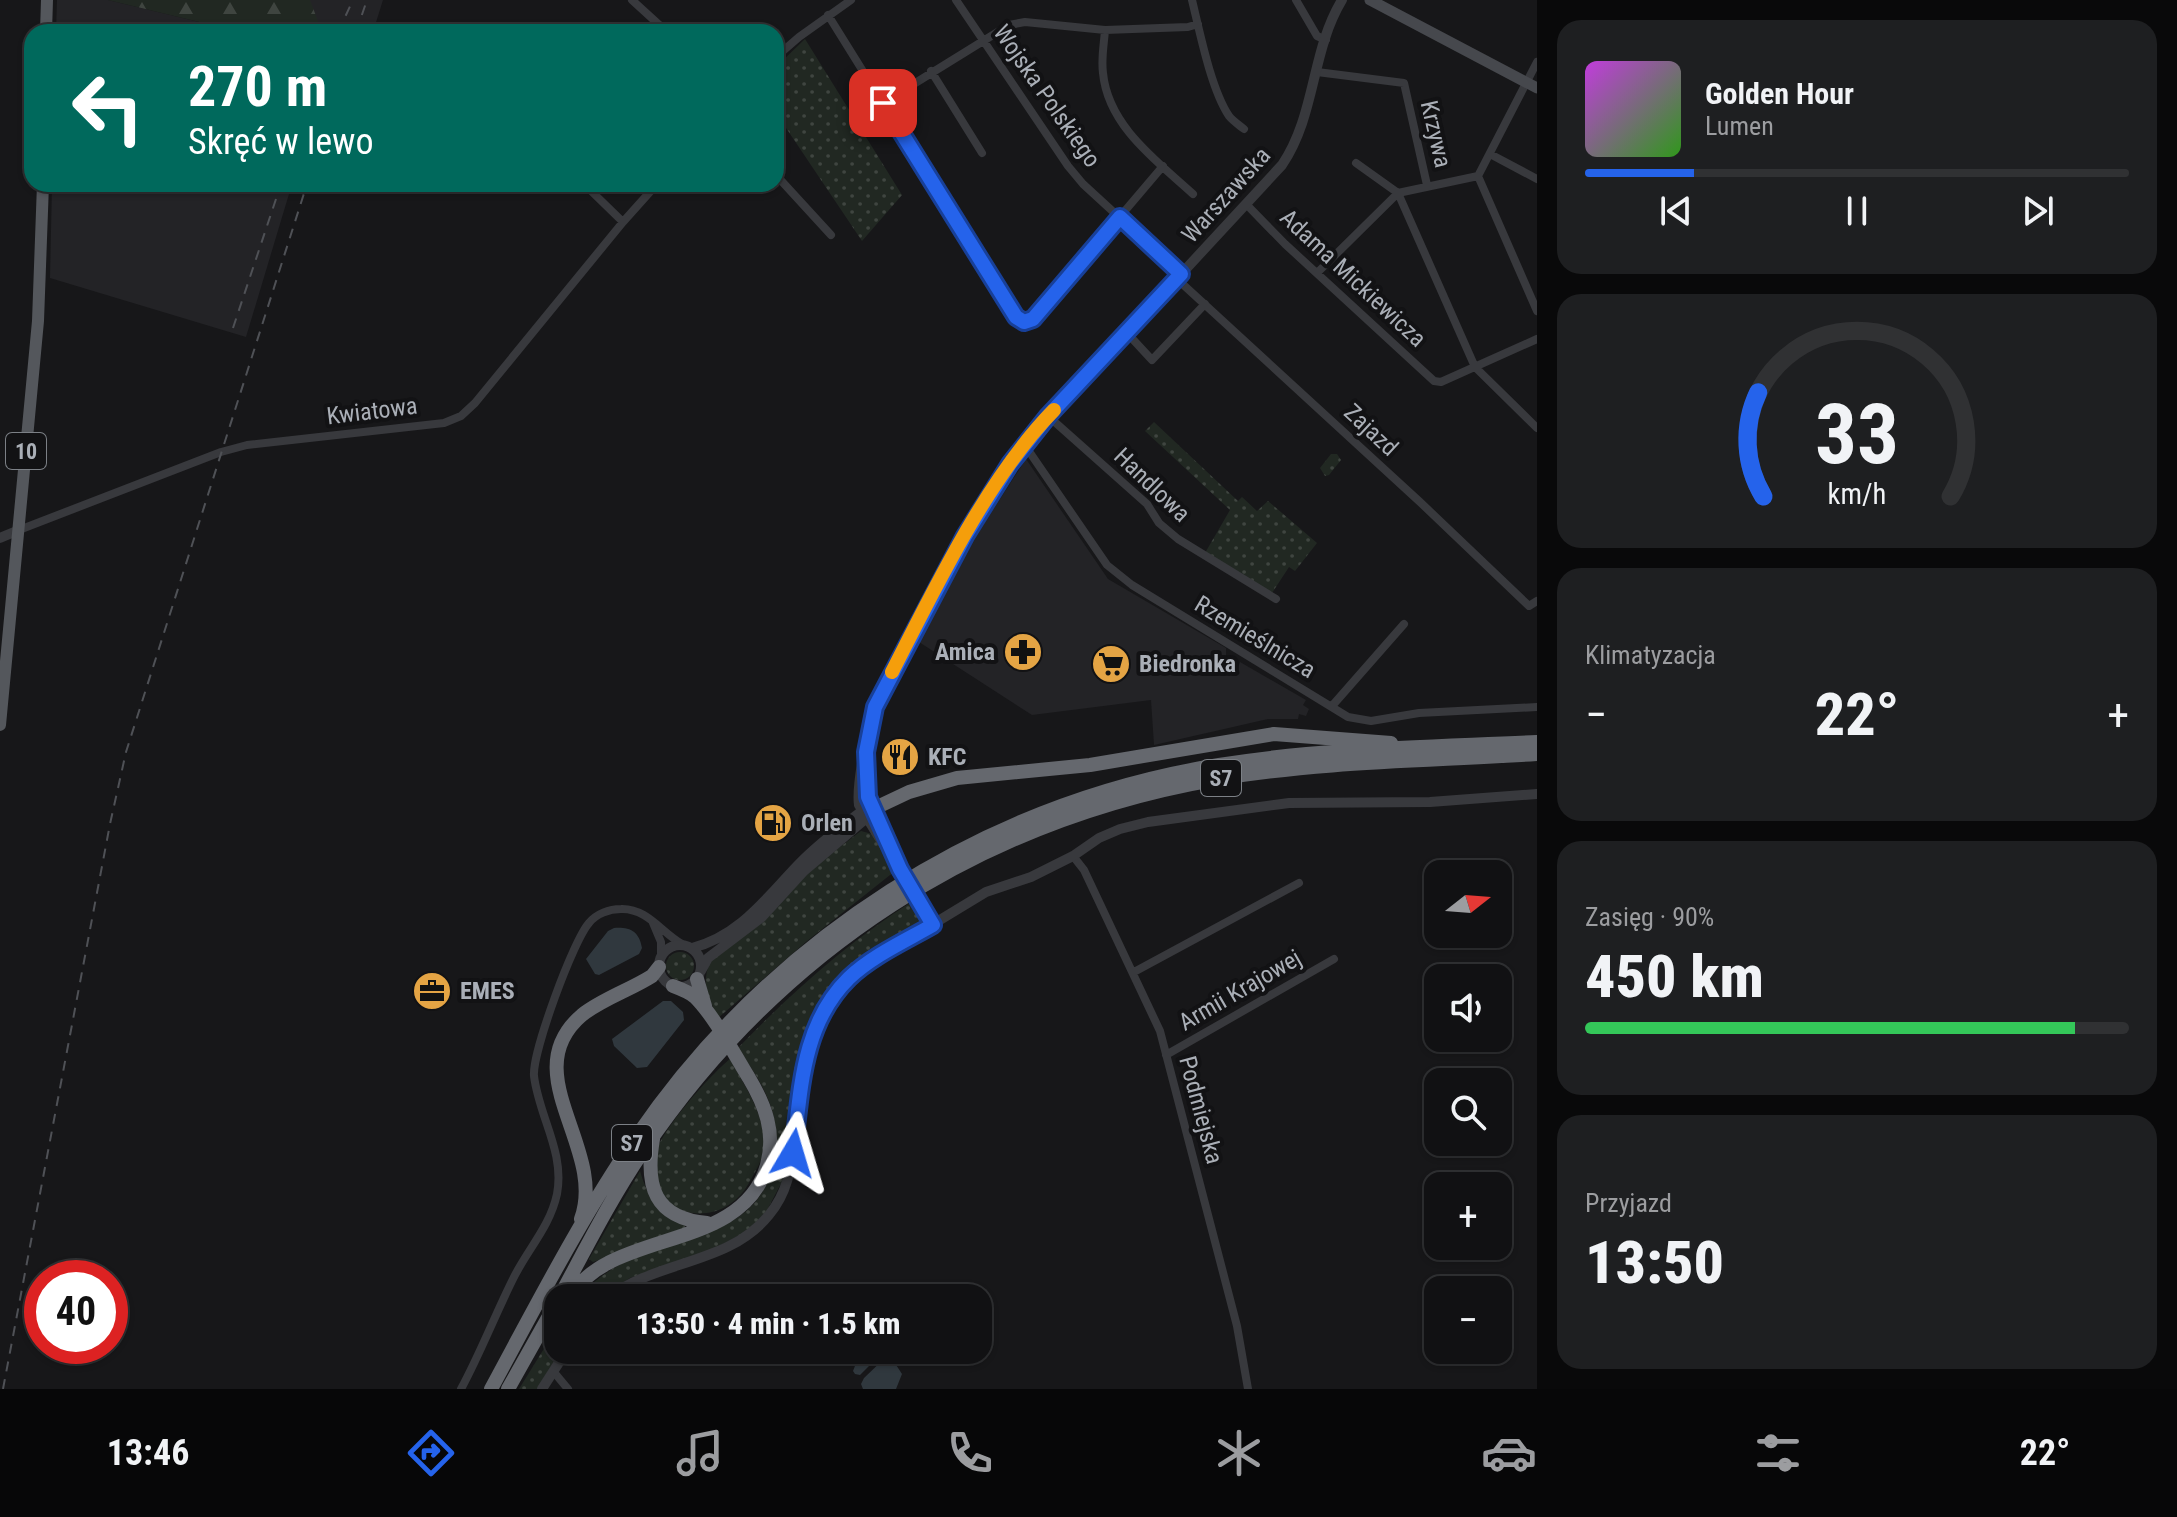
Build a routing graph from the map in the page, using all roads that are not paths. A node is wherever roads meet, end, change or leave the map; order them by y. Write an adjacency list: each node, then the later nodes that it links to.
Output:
1 (47, 0): 10 (main road)
2 (632, 0): 11 (street)
3 (851, 0): 9 (street)
4 (956, 0): 14 (street, Wojska Polskiego)
5 (1192, 0): 12 (street)
6 (1296, 0): 15 (street)
7 (1342, 0): 15 (street, Warszawska)
8 (1370, 0): 20 (main road)
9 (828, 15): 16 (street); 21 (street)
10 (46, 24)
11 (658, 24)
12 (1198, 24): 13 (street); 22 (street)
13 (1105, 30): 14 (street); 26 (street)
14 (983, 40): 18 (street); 37 (street, Wojska Polskiego)
15 (1326, 40): 19 (street, Warszawska)
16 (784, 51)
17 (1537, 62): 20 (street)
18 (931, 71): 21 (street); 23 (street)
19 (1317, 72): 30 (street, Krzywa); 36 (street, Warszawska)
20 (1532, 86): 24 (street)
21 (883, 103): 37 (street)
22 (1244, 129)
23 (982, 153)
24 (1490, 154): 27 (street); 28 (street)
25 (1356, 163): 34 (street)
26 (1163, 166): 35 (street); 37 (street)
27 (1478, 176): 30 (street); 43 (street)
28 (1537, 179)
29 (784, 184): 39 (street)
30 (1427, 185): 34 (street)
31 (43, 192): 50 (main road, 10)
32 (592, 192): 38 (street)
33 (650, 192): 38 (street, Kwiatowa)
34 (1398, 193): 40 (street); 46 (street)
35 (1193, 194)
36 (1246, 204): 40 (street, Adama Mickiewicza); 41 (street, Warszawska)
37 (1120, 217): 41 (street, Wojska Polskiego)
38 (623, 222): 50 (street, Kwiatowa)
39 (831, 235)
40 (1317, 273): 46 (street, Adama Mickiewicza)
41 (1179, 277): 42 (street, Zajazd); 44 (street, Warszawska)
42 (1205, 304): 44 (street); 53 (street, Zajazd)
43 (1537, 311)
44 (1127, 333): 47 (street, Warszawska)
45 (1537, 339): 46 (street)
46 (1475, 367): 48 (street)
47 (1048, 416): 49 (street, Warszawska); 52 (street, Handlowa)
48 (1537, 428)
49 (1024, 444): 55 (street, Rzemieślnicza); 62 (street, Warszawska)
50 (19, 530): 51 (street, Kwiatowa); 57 (main road, 10)
51 (0, 538)
52 (1276, 599)
53 (1537, 601)
54 (1404, 624): 55 (street)
55 (1332, 706): 56 (street, Rzemieślnicza)
56 (1537, 707)
57 (0, 725)
58 (1537, 742): 59 (highway, S7)
59 (1443, 747): 62 (highway); 64 (highway, S7)
60 (1537, 754): 64 (highway, S7)
61 (1537, 794): 63 (street)
62 (867, 814): 67 (street, Warszawska); 68 (street); 72 (street)
63 (1073, 856): 67 (street); 71 (street, Podmiejska)
64 (920, 879): 76 (highway, S7)
65 (1299, 883): 71 (street)
66 (650, 919): 68 (street); 70 (street); 86 (street)
67 (933, 925): 82 (street)
68 (687, 946): 70 (street); 72 (street)
69 (1334, 959): 75 (street, Armii Krajowej)
70 (660, 961): 73 (street); 79 (highway)
71 (1134, 972): 75 (street, Podmiejska)
72 (699, 975): 73 (street); 74 (highway)
73 (673, 986): 74 (highway)
74 (709, 1017): 78 (highway)
75 (1166, 1055): 91 (street, Podmiejska)
76 (708, 1056): 77 (highway, S7); 79 (highway, S7)
77 (654, 1135): 78 (highway); 80 (highway, S7)
78 (710, 1224): 81 (highway)
79 (573, 1241): 87 (highway, S7)
80 (567, 1284)
81 (580, 1284)
82 (632, 1284)
83 (544, 1327): 88 (highway, S7)
84 (558, 1364): 85 (street)
85 (553, 1371): 89 (street); 90 (street)
86 (461, 1389)
87 (491, 1389)
88 (508, 1389)
89 (542, 1389)
90 (568, 1389)
91 (1248, 1389)

